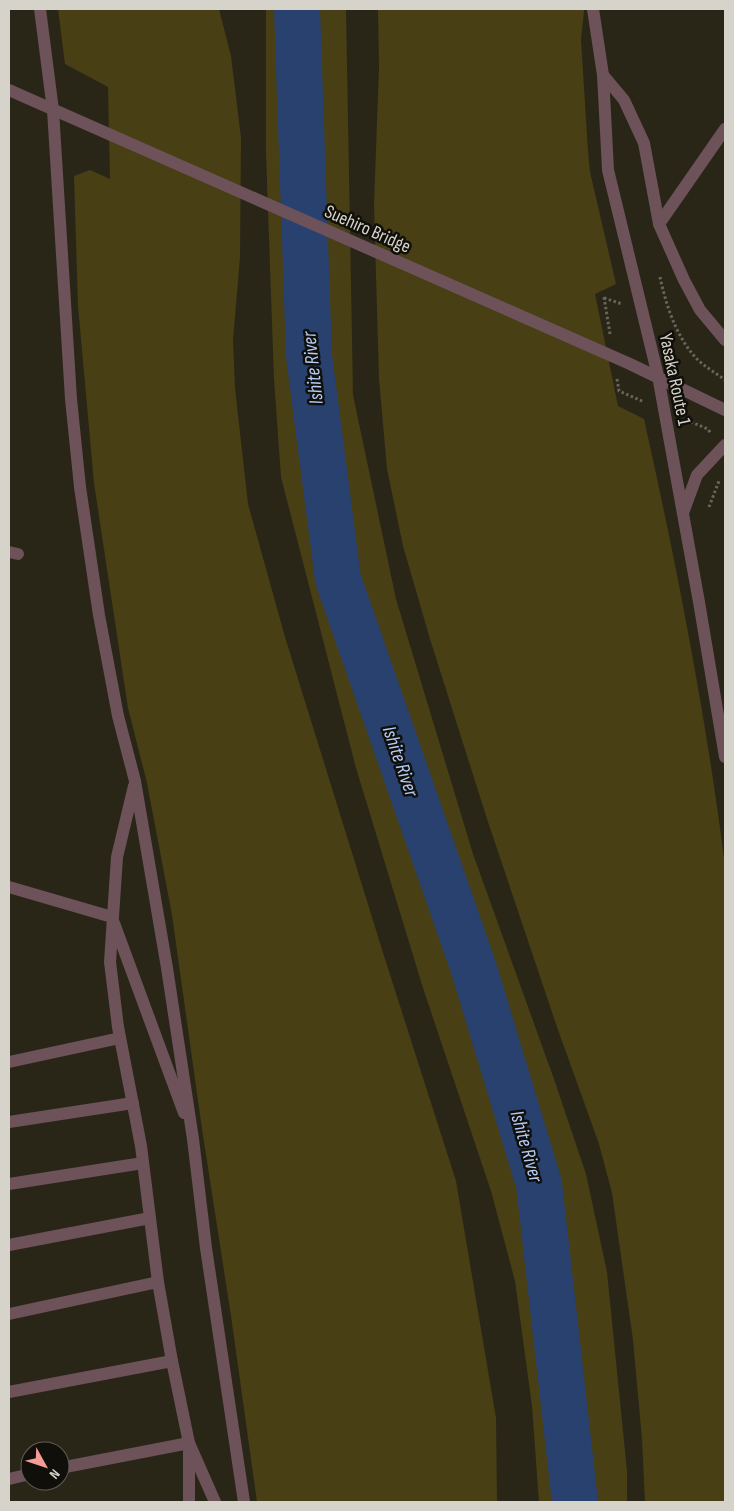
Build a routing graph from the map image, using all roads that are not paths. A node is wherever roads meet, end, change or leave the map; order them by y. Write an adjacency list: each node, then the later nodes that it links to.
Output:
1 (40, 9): 5 (street)
2 (593, 9): 3 (street, Yasaka Route 1)
3 (603, 75): 7 (street); 9 (street, Yasaka Route 1)
4 (9, 90): 5 (street, Suehiro Bridge)
5 (53, 110): 9 (street, Suehiro Bridge); 14 (street)
6 (725, 129): 7 (street)
7 (659, 224): 8 (street)
8 (725, 340)
9 (658, 376): 10 (street, Suehiro Bridge); 12 (street, Yasaka Route 1)
10 (725, 410)
11 (725, 445): 12 (street)
12 (683, 513): 13 (street, Yasaka Route 1)
13 (725, 757)
14 (135, 781): 16 (street); 21 (street)
15 (9, 886): 16 (street)
16 (112, 917): 17 (street); 21 (street)
17 (120, 1038): 18 (street); 19 (street)
18 (9, 1062)
19 (133, 1103): 20 (street); 22 (street)
20 (9, 1122)
21 (193, 1139): 34 (street)
22 (143, 1163): 23 (street); 24 (street)
23 (9, 1184)
24 (150, 1218): 25 (street); 26 (street)
25 (9, 1245)
26 (158, 1282): 27 (street); 28 (street)
27 (9, 1314)
28 (172, 1361): 29 (street); 30 (street)
29 (9, 1392)
30 (189, 1442): 31 (street); 32 (street); 33 (street)
31 (70, 1466)
32 (189, 1502)
33 (216, 1502)
34 (244, 1502)

